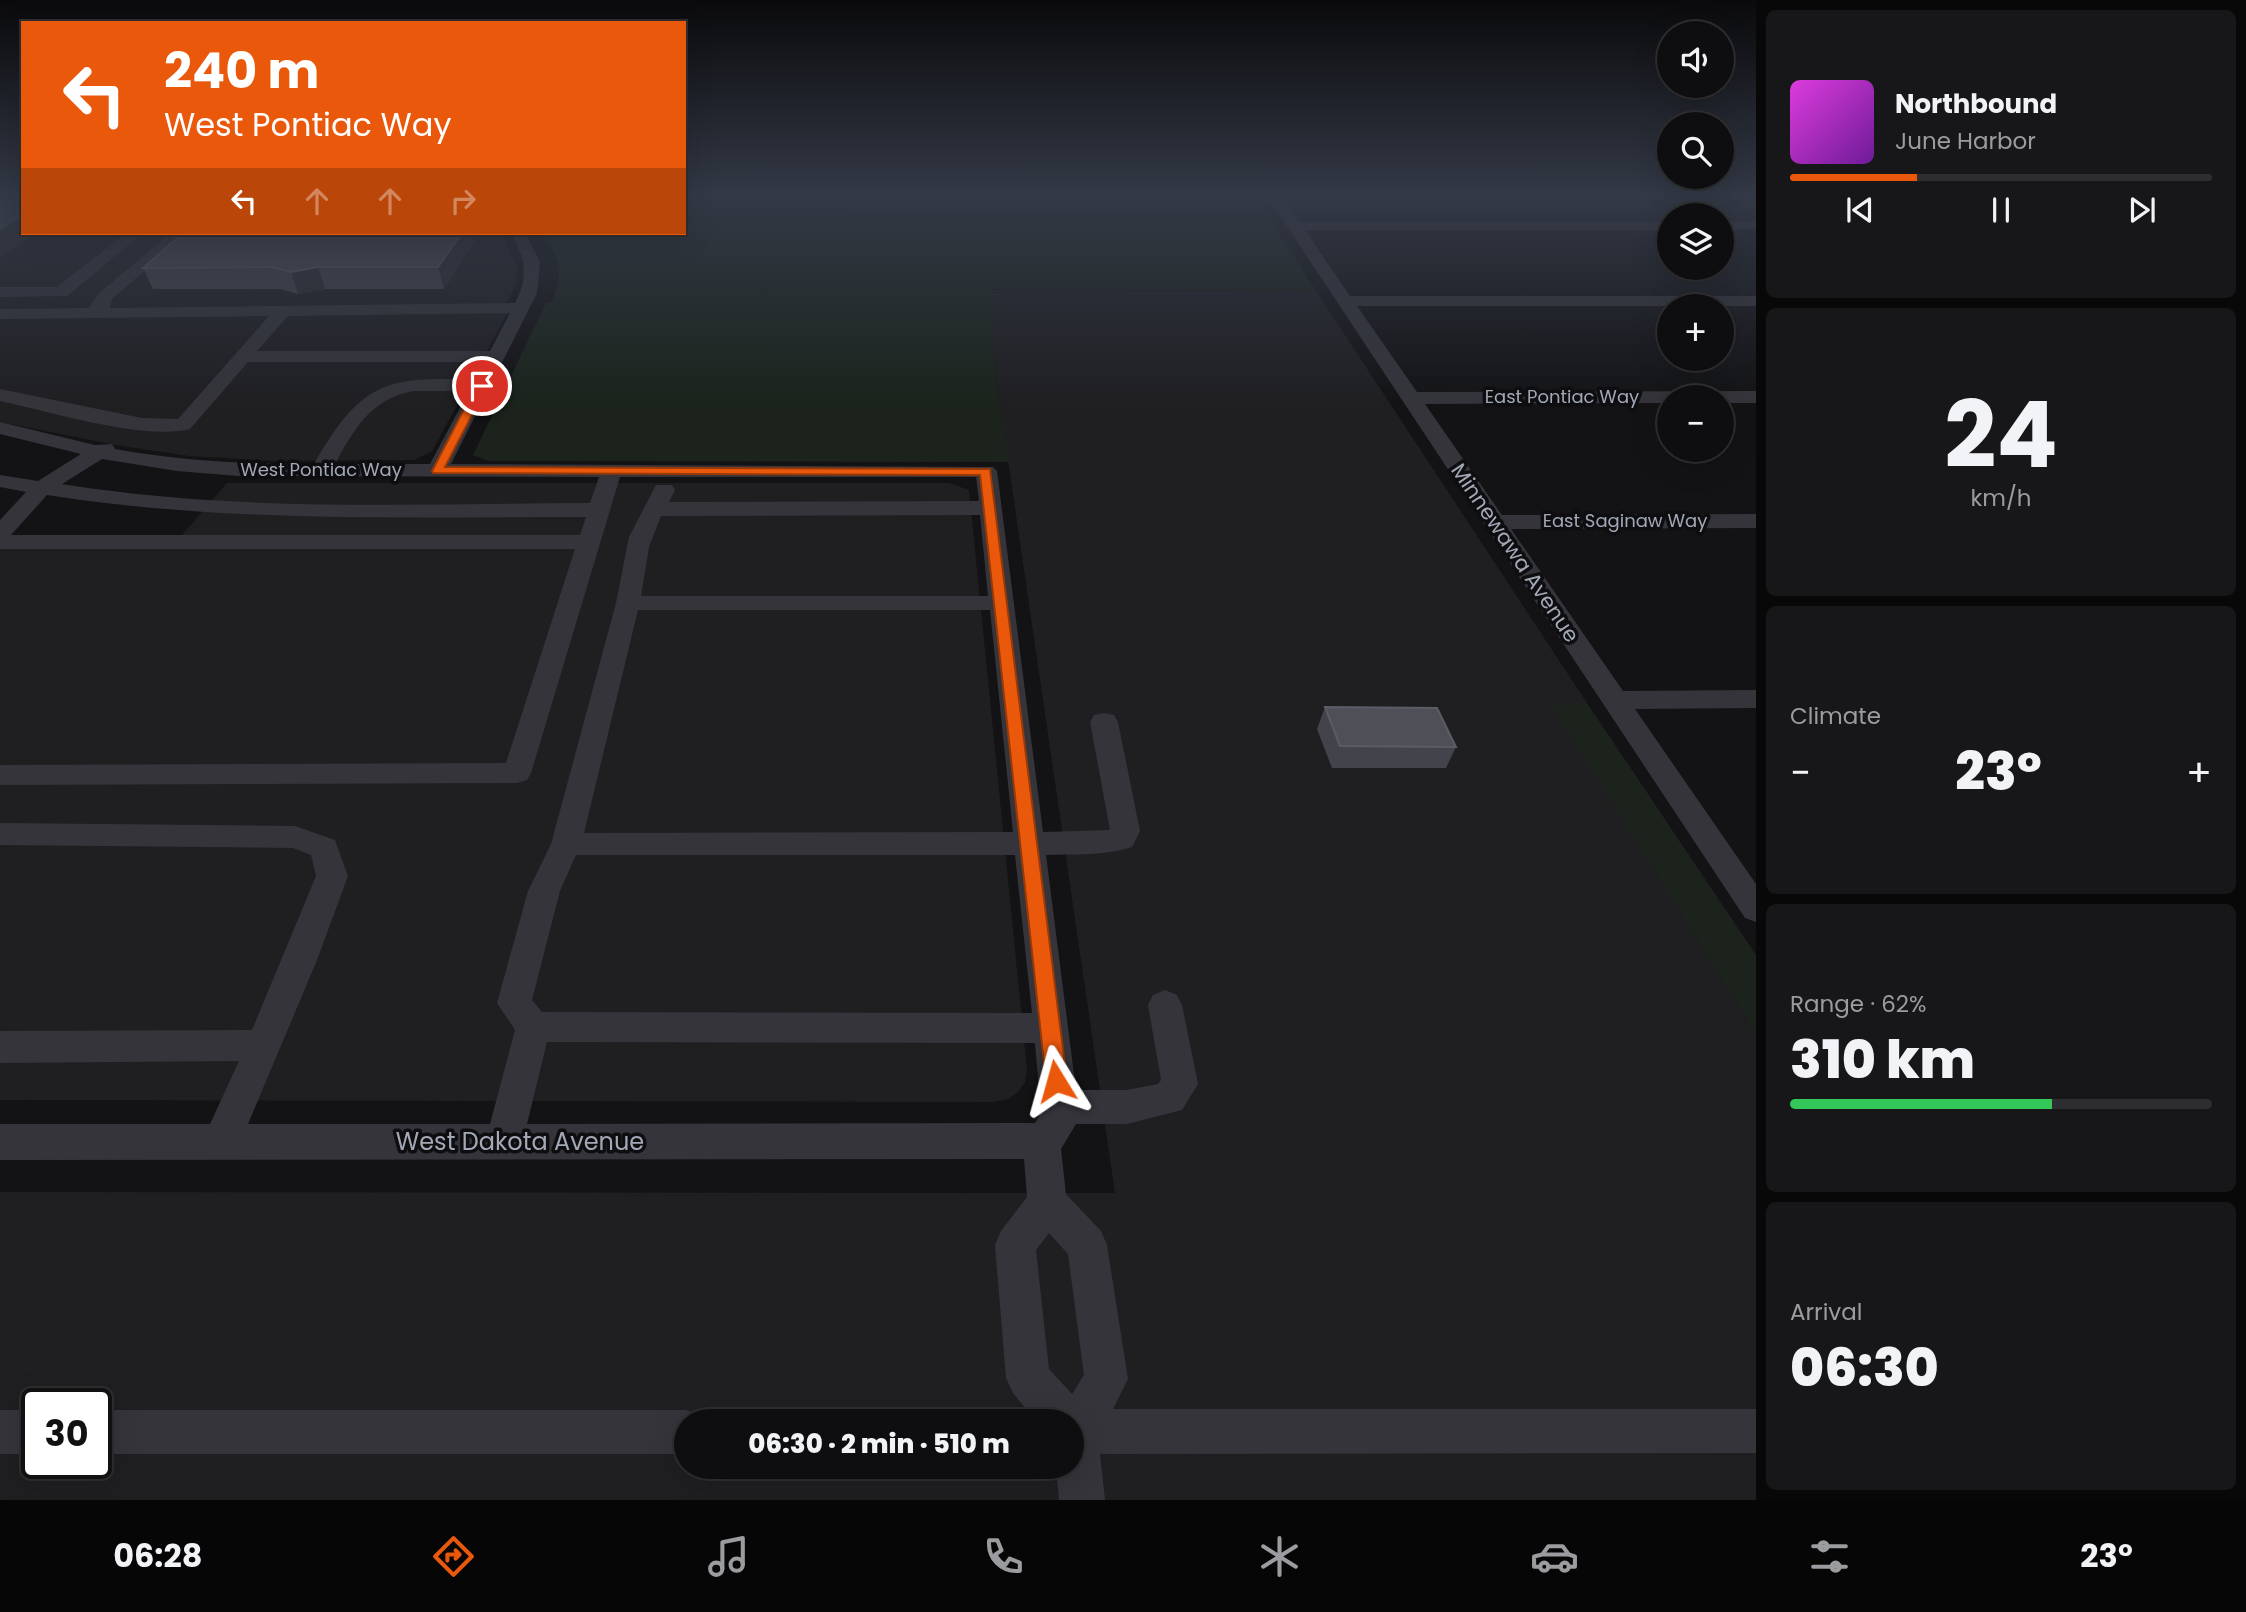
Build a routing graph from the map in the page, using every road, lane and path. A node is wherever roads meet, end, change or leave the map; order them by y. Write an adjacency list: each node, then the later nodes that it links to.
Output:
1 (94, 266): 5 (street)
2 (141, 266): 11 (street)
3 (534, 266): 8 (street)
4 (1321, 266): 6 (street, Minnewawa Avenue)
5 (0, 292)
6 (1344, 300): 7 (street); 17 (street, Minnewawa Avenue)
7 (1756, 301)
8 (522, 308): 9 (street); 12 (street)
9 (283, 311): 11 (street); 13 (street)
10 (0, 314): 11 (street)
11 (92, 314)
12 (497, 356): 13 (street); 14 (street)
13 (243, 357): 18 (street)
14 (482, 386): 23 (street); 24 (street)
15 (0, 396): 18 (street)
16 (1756, 397): 17 (street, East Pontiac Way)
17 (1410, 398): 34 (street, Minnewawa Avenue)
18 (142, 424): 21 (street)
19 (0, 428): 21 (street, West Pontiac Way)
20 (0, 440): 21 (street, West Pontiac Way)
21 (87, 452): 22 (street, West Pontiac Way); 28 (street)
22 (238, 470): 23 (street, West Pontiac Way); 29 (street)
23 (320, 471): 24 (street, West Pontiac Way)
24 (438, 471): 25 (street, West Pontiac Way)
25 (611, 471): 26 (street, West Pontiac Way); 32 (street)
26 (670, 471): 30 (street, West Pontiac Way); 31 (street)
27 (0, 481): 28 (street)
28 (41, 488): 29 (street); 35 (street)
29 (206, 508): 32 (street); 37 (street)
30 (990, 508): 31 (street); 40 (street)
31 (658, 509): 39 (street)
32 (598, 510): 38 (street)
33 (1756, 521): 34 (street, East Saginaw Way)
34 (1494, 522): 42 (street, Minnewawa Avenue)
35 (0, 534)
36 (0, 542): 37 (street)
37 (176, 542): 38 (street)
38 (589, 542): 44 (street)
39 (628, 603): 40 (street); 46 (street)
40 (1001, 603): 47 (street)
41 (1756, 699): 42 (street)
42 (1615, 700): 48 (street, Minnewawa Avenue)
43 (1104, 722): 47 (street)
44 (0, 775)
45 (0, 834): 52 (street)
46 (566, 844): 47 (street); 50 (street)
47 (1029, 845): 51 (street)
48 (1756, 909)
49 (1165, 1005): 54 (street)
50 (534, 1027): 51 (street); 57 (street)
51 (1049, 1028): 54 (street)
52 (263, 1045): 53 (street); 58 (street)
53 (0, 1046)
54 (1060, 1107): 55 (street)
55 (1041, 1141): 57 (street, West Dakota Avenue); 59 (street)
56 (0, 1142): 58 (street, West Dakota Avenue)
57 (503, 1142): 58 (street, West Dakota Avenue)
58 (221, 1143)
59 (1047, 1202): 60 (street); 61 (street)
60 (1054, 1409)
61 (1084, 1410)
62 (1084, 1428): 67 (street)
63 (0, 1432): 64 (street)
64 (21, 1432)
65 (112, 1432): 66 (street)
66 (674, 1432)
67 (1756, 1432)
68 (1079, 1479): 69 (street)
69 (1082, 1500)

